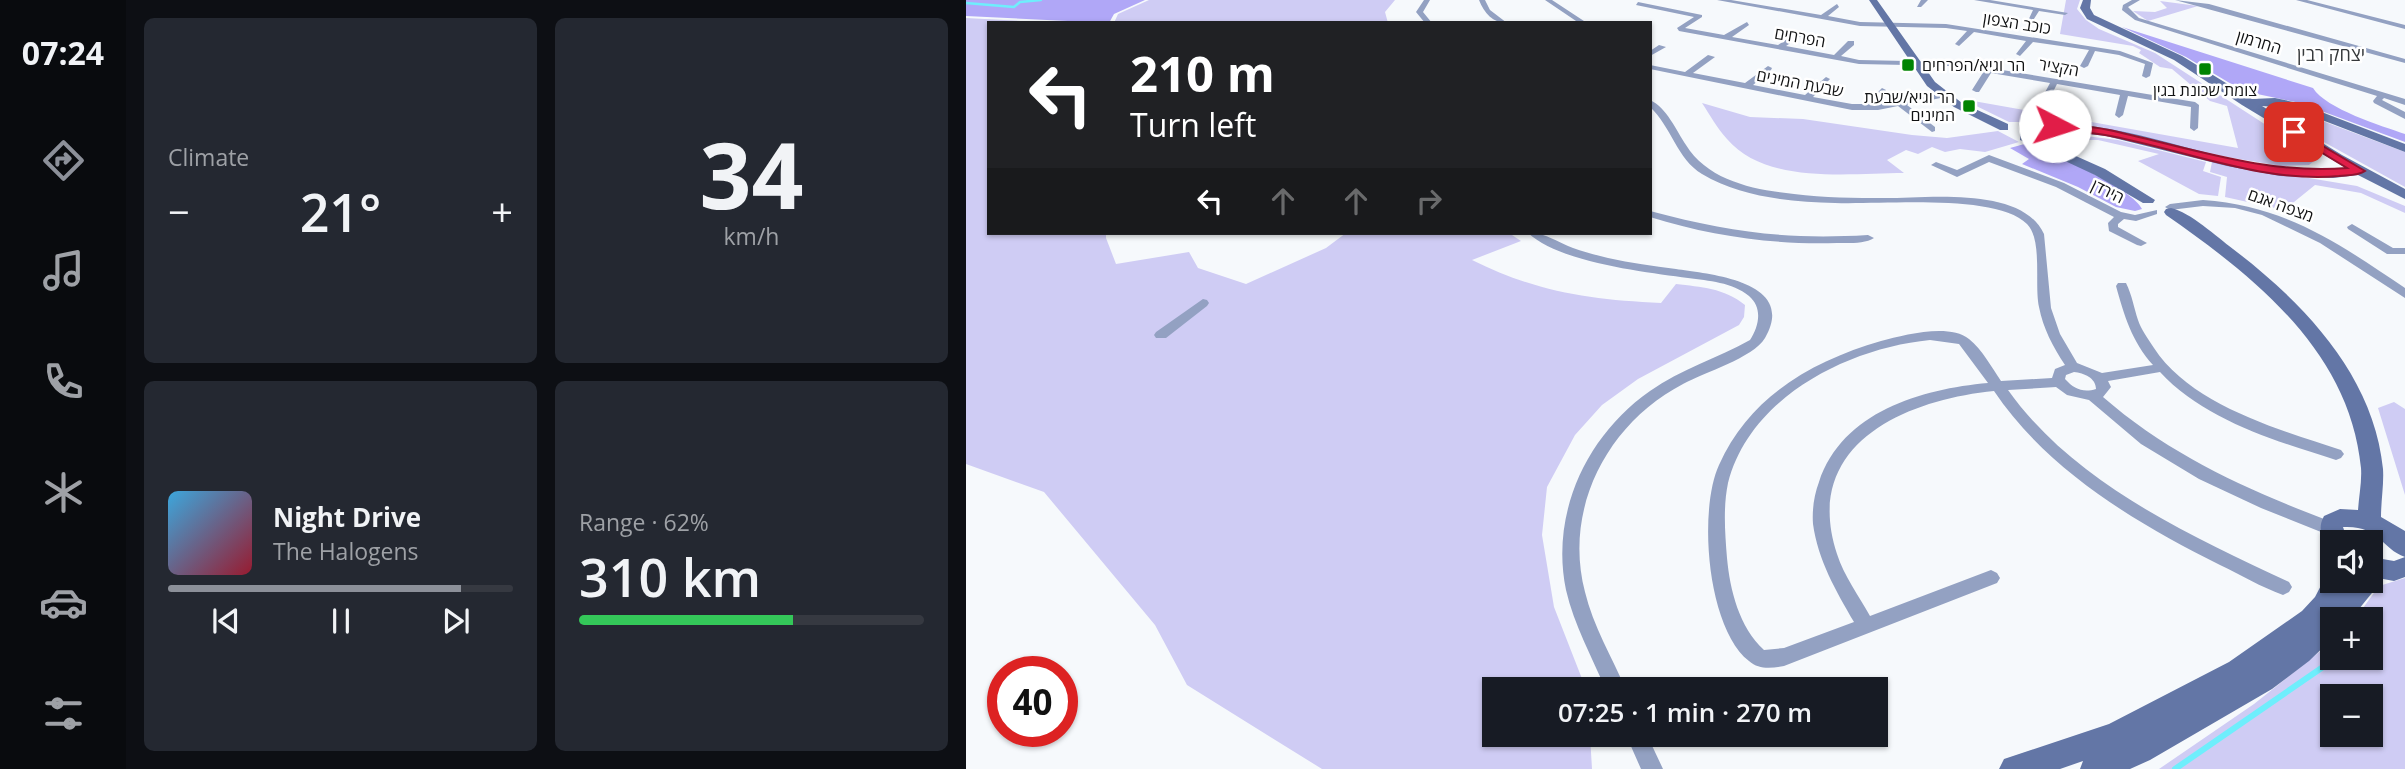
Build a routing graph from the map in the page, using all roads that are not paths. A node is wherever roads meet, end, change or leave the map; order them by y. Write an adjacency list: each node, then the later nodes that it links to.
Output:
1 (1427, 0): 22 (street)
2 (1482, 0): 23 (street)
3 (1548, 0): 24 (street)
4 (1720, 0): 12 (street, כוכב הצפון)
5 (1792, 0): 19 (street)
6 (1872, 0): 27 (street)
7 (1925, 0): 17 (street)
8 (2087, 0): 35 (street)
9 (2137, 0): 58 (street, החרמון)
10 (2178, 0): 43 (street)
11 (2299, 0): 28 (street)
12 (1732, 1): 19 (street, כוכב הצפון)
13 (1980, 3): 14 (street)
14 (2019, 3): 18 (street)
15 (1638, 4): 31 (street, הפרחים)
16 (1837, 6): 21 (street)
17 (1919, 6)
18 (2037, 9): 20 (street); 25 (street)
19 (1777, 10): 21 (street, כוכב הצפון)
20 (2065, 13)
21 (1822, 18): 27 (street, כוכב הצפון)
22 (1427, 21)
23 (1501, 21)
24 (1581, 21)
25 (2030, 23)
26 (1747, 24): 31 (street)
27 (1889, 25): 29 (street, כוכב הצפון); 44 (street)
28 (2405, 27)
29 (1972, 30): 32 (street, כוכב הצפון); 34 (street)
30 (1798, 34): 37 (street)
31 (1726, 37): 37 (street, הפרחים)
32 (2031, 39): 38 (street, כוכב הצפון); 40 (street)
33 (1851, 44): 42 (street)
34 (1959, 44)
35 (2153, 46): 54 (street); 64 (street)
36 (1662, 47): 39 (street)
37 (1780, 47): 42 (street, הפרחים)
38 (2093, 49): 45 (street); 50 (street, כוכב הצפון)
39 (1652, 53)
40 (2020, 54)
41 (1711, 57): 49 (street)
42 (1835, 58): 44 (street, הפרחים)
43 (2405, 61)
44 (1917, 64): 48 (street, הקציר); 59 (street)
45 (2084, 66)
46 (1652, 67): 49 (street, שבעת המינים)
47 (1768, 68): 53 (street)
48 (1989, 70): 52 (street, הקציר); 56 (street)
49 (1687, 74): 53 (street, שבעת המינים)
50 (2146, 76)
51 (1826, 79): 60 (street)
52 (2055, 81): 57 (street, הקציר); 63 (street)
53 (1746, 87): 60 (street, שבעת המינים)
54 (2227, 89): 61 (street); 64 (street)
55 (1882, 90): 68 (street)
56 (1976, 90)
57 (2125, 93): 69 (street); 73 (street, הקציר)
58 (2382, 95): 62 (street, החרמון); 70 (street)
59 (1945, 96): 66 (street, שבעת המינים); 72 (street)
60 (1805, 99): 68 (street, שבעת המינים)
61 (2274, 102): 64 (street); 67 (street)
62 (2405, 102)
63 (2044, 103)
64 (2244, 103): 71 (street); 76 (street)
65 (1652, 104): 95 (street)
66 (1900, 104): 68 (street, שבעת המינים); 74 (street)
67 (2289, 104): 71 (street); 75 (street)
68 (1886, 106)
69 (2119, 115)
70 (2405, 116)
71 (2273, 118): 79 (street)
72 (2020, 128): 78 (street); 83 (street)
73 (2194, 128)
74 (1932, 129)
75 (2405, 148)
76 (2313, 150): 78 (street); 79 (street)
77 (1936, 165): 85 (street, הירדן)
78 (2284, 171): 80 (street)
79 (2354, 172): 80 (street); 81 (street); 82 (street)
80 (2304, 173): 82 (street)
81 (2405, 195)
82 (2405, 202)
83 (2161, 208): 85 (street, הירדן); 92 (street, מצפה אגם); 102 (street)
84 (1652, 215): 88 (street)
85 (2121, 216): 89 (street)
86 (2352, 227): 90 (street)
87 (1538, 235): 113 (street)
88 (1868, 238)
89 (2141, 243)
90 (2405, 251)
91 (2122, 286): 96 (street)
92 (2405, 294)
93 (1203, 303): 94 (street)
94 (1161, 335)
95 (2073, 367): 97 (street); 98 (street)
96 (2160, 368): 97 (street); 101 (street)
97 (2100, 378): 100 (street)
98 (2060, 382): 99 (street); 100 (street)
99 (1998, 388): 107 (street); 111 (street); 111 (street)
100 (2093, 396): 103 (street)
101 (2336, 454)
102 (2369, 520): 104 (street); 105 (street)
103 (2321, 530)
104 (2335, 530)
105 (2405, 547)
106 (1991, 578): 111 (street)
107 (2283, 587)
108 (2330, 593): 116 (street)
109 (2359, 593): 110 (street)
110 (2345, 607)
111 (1866, 624)
112 (2320, 634): 117 (street)
113 (1611, 677)
114 (1642, 747): 115 (street)
115 (1653, 769)
116 (2014, 769)
117 (2095, 769)

